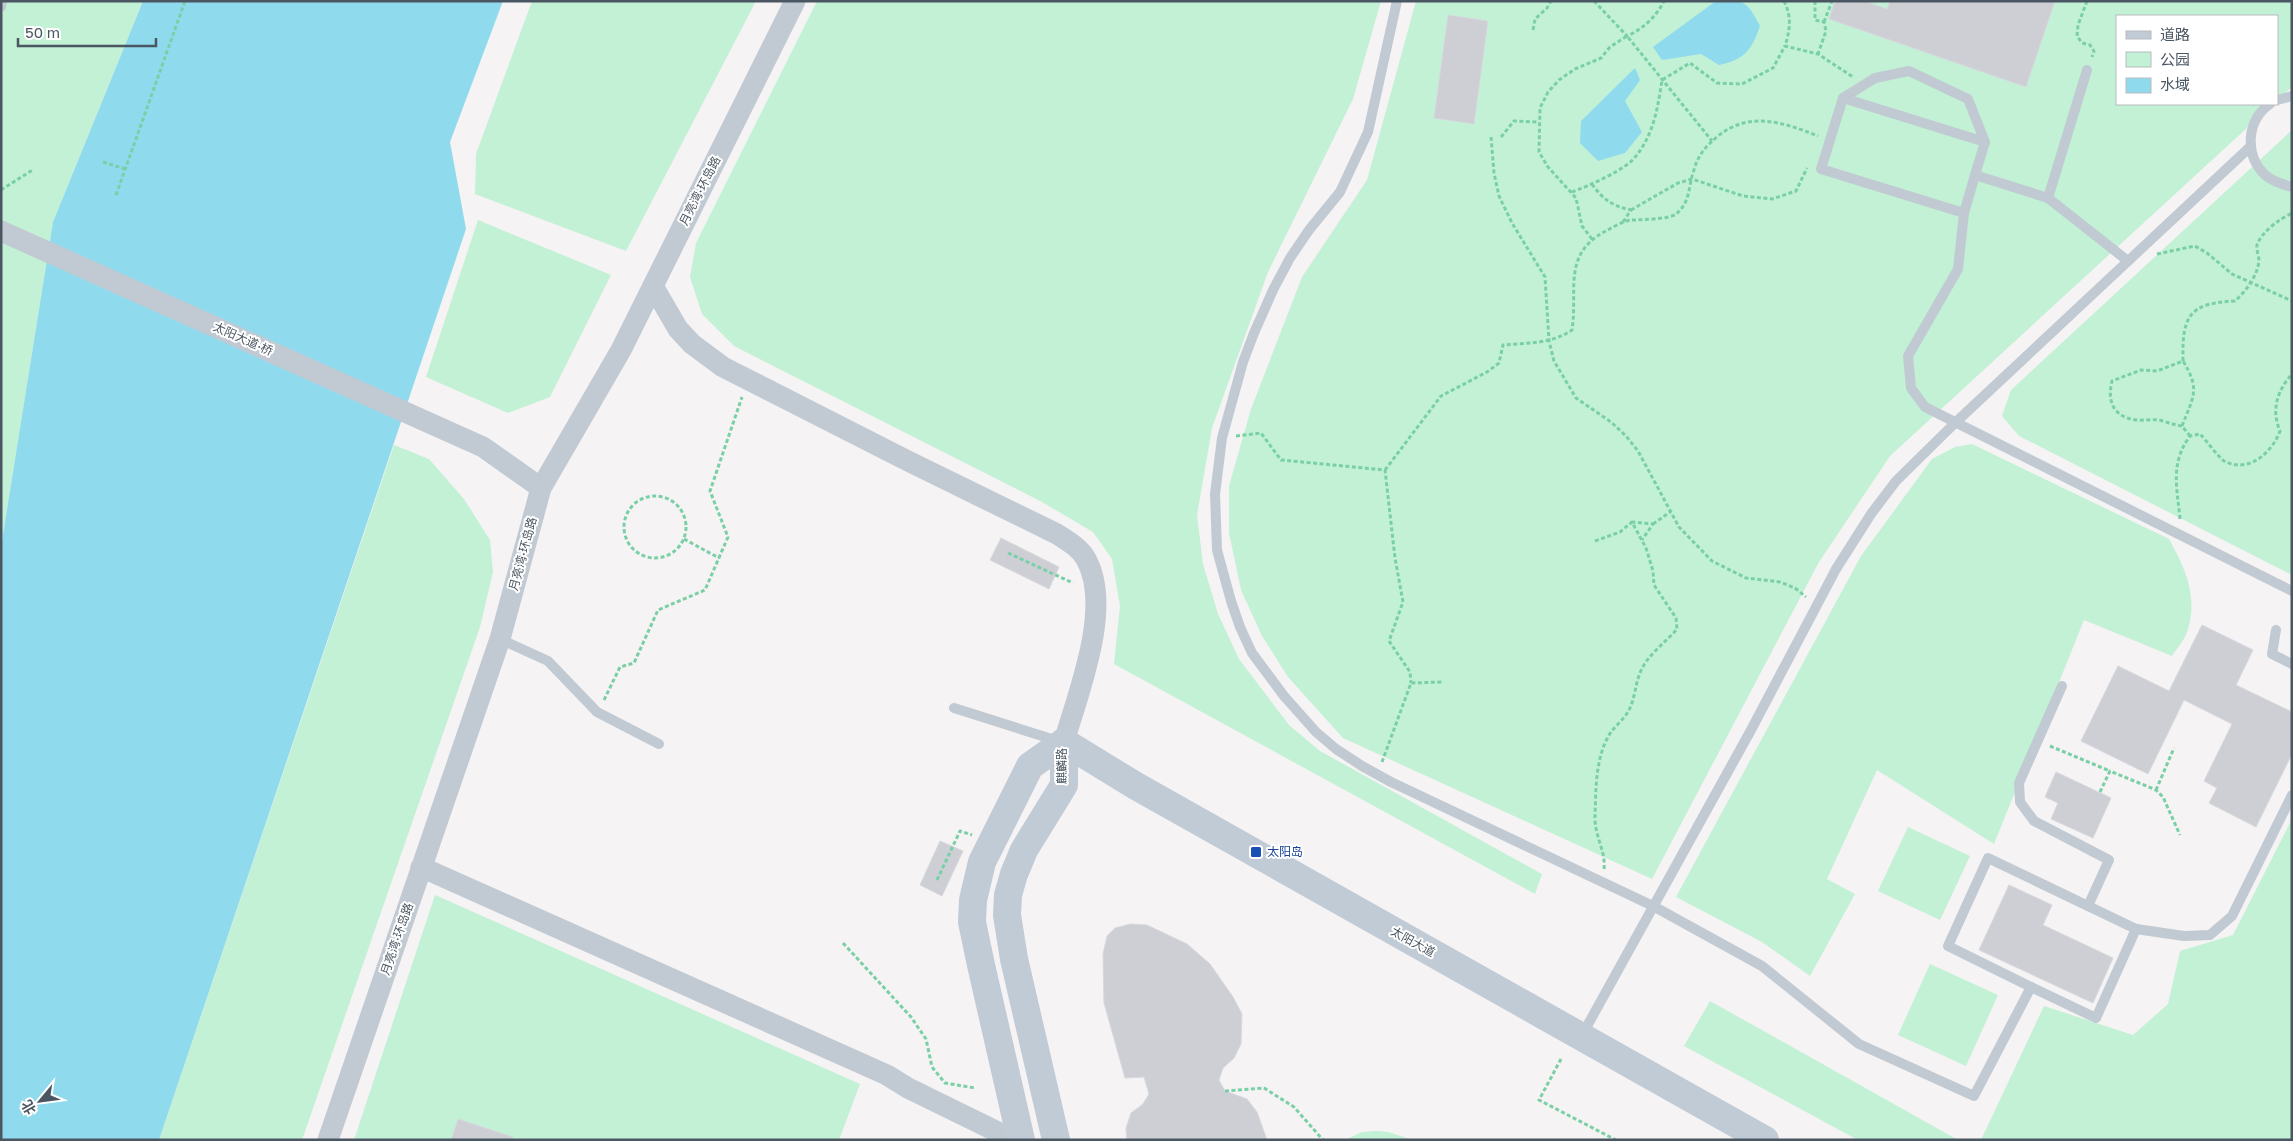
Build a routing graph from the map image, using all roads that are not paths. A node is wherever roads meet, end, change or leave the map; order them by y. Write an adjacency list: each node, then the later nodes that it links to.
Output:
1 (2, 1): 4 (lane)
2 (795, 1): 18 (street, 月亮湾·环岛路)
3 (1397, 1): 31 (lane)
4 (1, 7)
5 (2087, 70): 14 (lane)
6 (2292, 96): 8 (lane)
7 (1843, 98): 10 (lane); 10 (lane); 15 (lane)
8 (2278, 100)
9 (2269, 105): 11 (lane)
10 (1985, 142): 12 (lane)
11 (2250, 147): 13 (lane); 17 (lane)
12 (1975, 175): 14 (lane); 15 (lane)
13 (2292, 187)
14 (2048, 198): 17 (lane)
15 (1964, 213): 19 (lane)
16 (2, 231): 20 (street, 太阳大道·桥)
17 (2128, 261): 19 (lane)
18 (653, 286): 20 (street, 月亮湾·环岛路); 27 (street)
19 (1956, 422): 21 (lane); 31 (lane)
20 (541, 488): 23 (street, 月亮湾·环岛路)
21 (2292, 591)
22 (2276, 630): 24 (lane)
23 (500, 639): 28 (lane); 30 (street, 月亮湾·环岛路)
24 (2292, 664)
25 (2062, 686): 32 (lane)
26 (954, 708): 27 (lane)
27 (1064, 742): 35 (main road, 太阳大道); 38 (main road, 麒麟路); 39 (main road, 麒麟路)
28 (659, 744)
29 (2292, 795): 33 (lane)
30 (421, 867): 36 (street, 月亮湾·环岛路); 37 (street)
31 (1653, 906): 34 (lane); 35 (lane)
32 (2088, 906): 33 (lane); 34 (lane)
33 (2136, 929): 34 (lane)
34 (2031, 987)
35 (1581, 1037): 40 (main road, 太阳大道)
36 (328, 1140)
37 (1014, 1140)
38 (1021, 1140)
39 (1056, 1140)
40 (1764, 1140)

